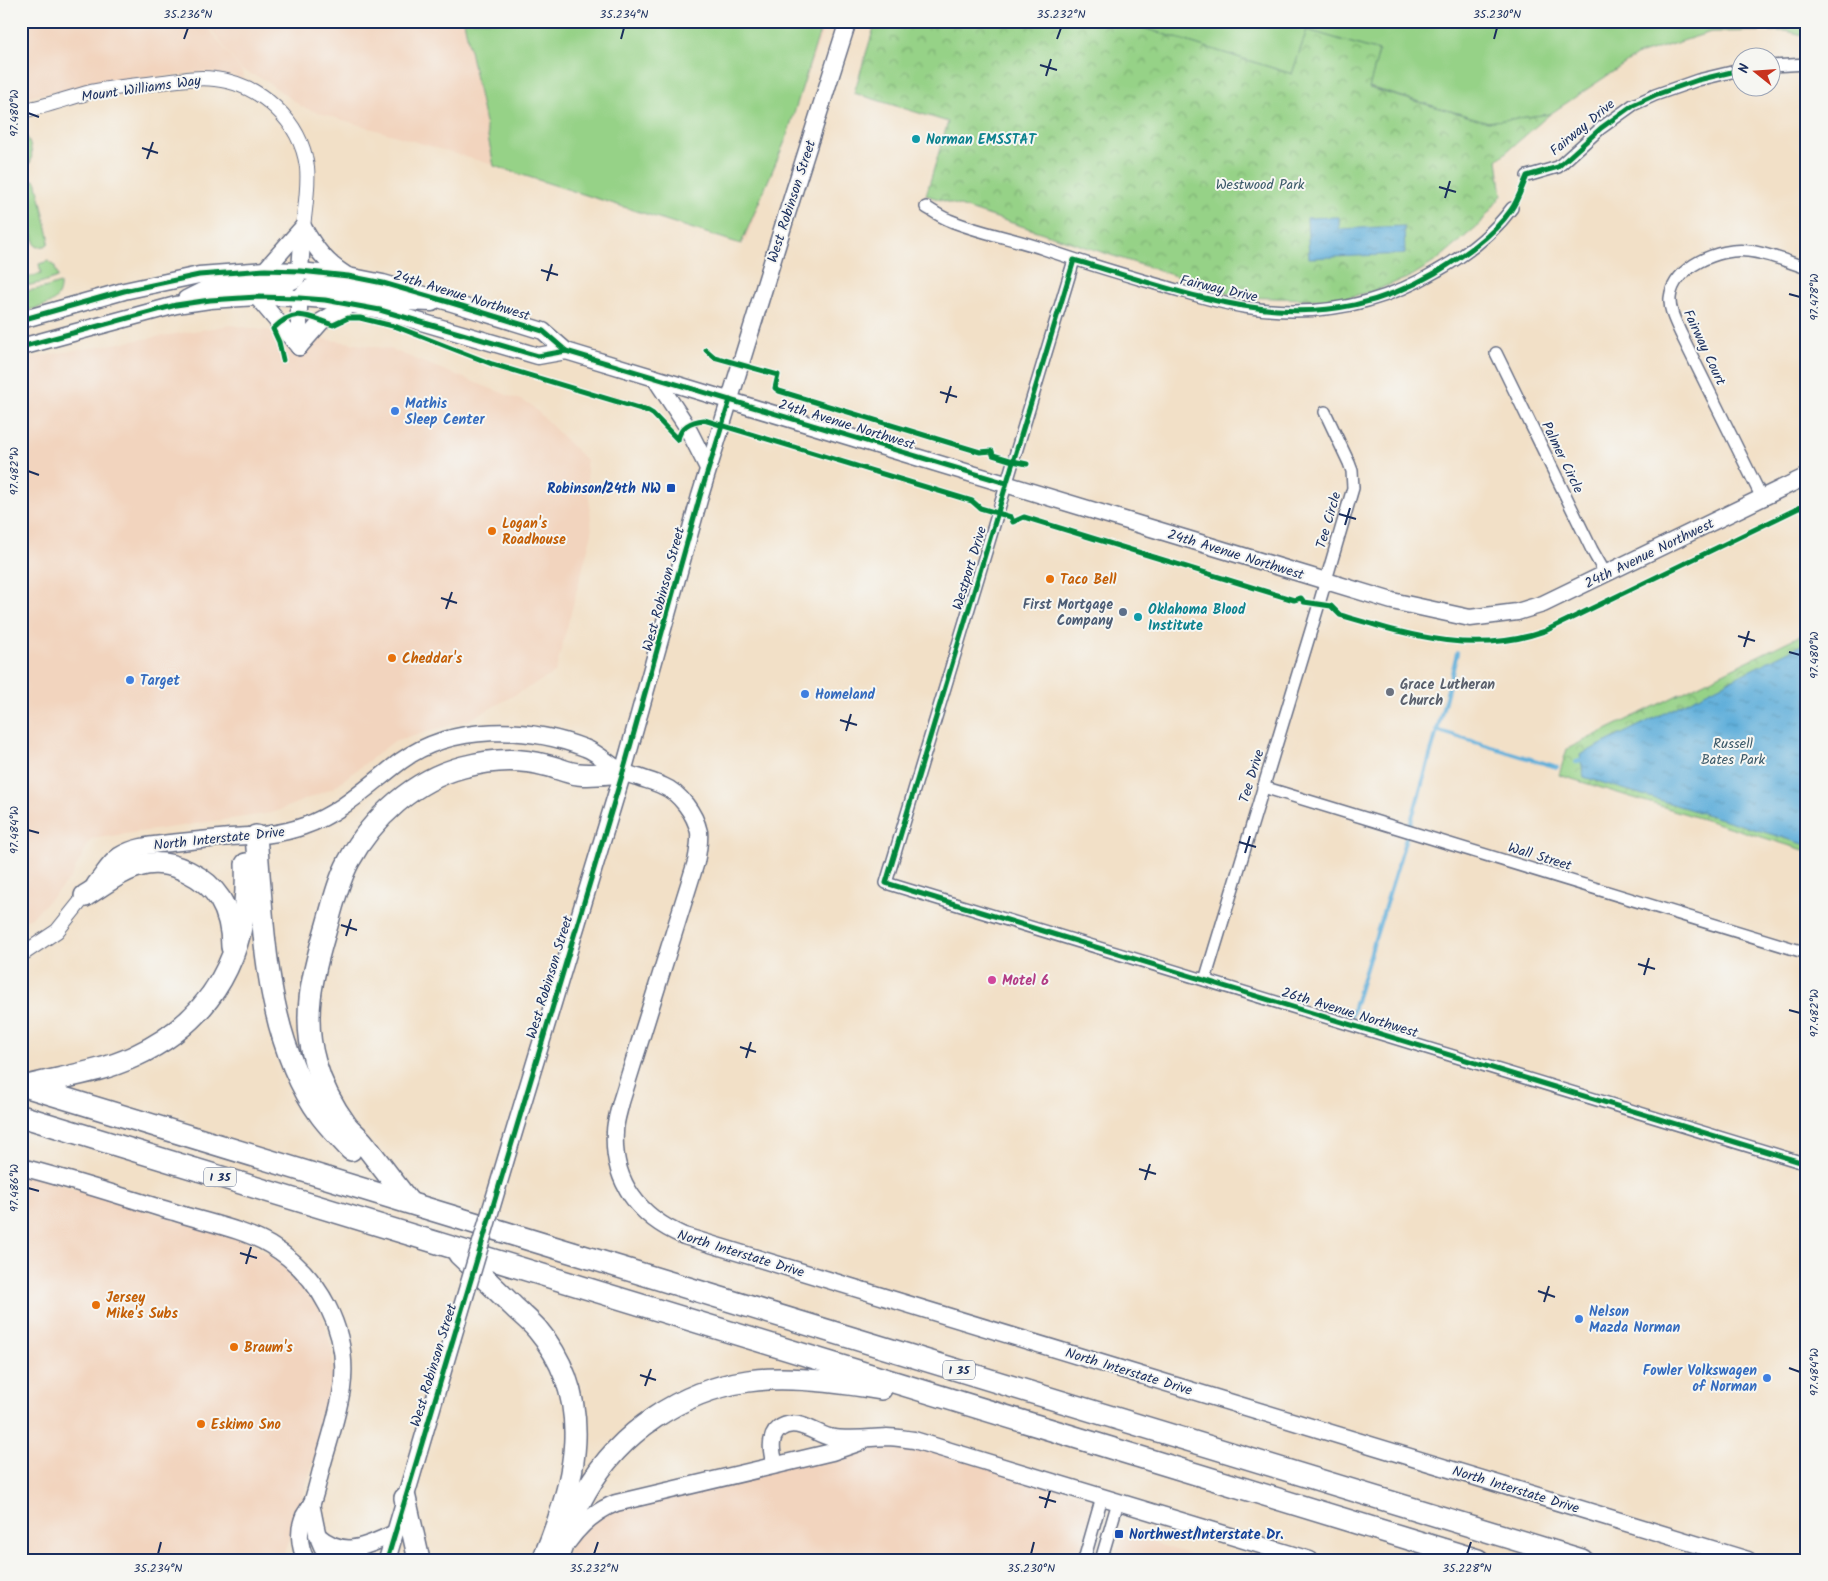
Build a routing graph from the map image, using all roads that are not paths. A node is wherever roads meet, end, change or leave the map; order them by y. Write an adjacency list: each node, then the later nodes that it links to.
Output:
1 (848, 21): 26 (main road, West Robinson Street)
2 (1807, 64): 3 (street)
3 (1780, 65)
4 (1730, 72): 6 (street, Fairway Drive)
5 (21, 111): 9 (street, Mount Williams Way)
6 (1527, 176)
7 (926, 208): 10 (street, Fairway Drive)
8 (1512, 208): 10 (street, Fairway Drive)
9 (303, 227): 12 (main road); 13 (main road); 14 (main road)
10 (1074, 260): 30 (street, Westport Drive)
11 (1807, 268): 31 (street, Fairway Court)
12 (265, 270): 13 (main road, 24th Avenue Northwest); 20 (main road, 24th Avenue Northwest)
13 (300, 271): 14 (main road, 24th Avenue Northwest); 19 (main road)
14 (348, 276): 17 (main road, 24th Avenue Northwest)
15 (256, 297): 16 (main road, 24th Avenue Northwest); 19 (main road, 24th Avenue Northwest); 22 (main road)
16 (299, 298): 17 (main road); 18 (main road, 24th Avenue Northwest); 22 (main road)
17 (452, 303): 23 (main road, 24th Avenue Northwest)
18 (351, 304): 22 (main road); 23 (main road, 24th Avenue Northwest)
19 (172, 306): 21 (main road, 24th Avenue Northwest)
20 (21, 320)
21 (21, 347)
22 (299, 347)
23 (566, 351): 25 (main road, 24th Avenue Northwest)
24 (1496, 353): 32 (street, Palmer Circle)
25 (655, 378): 26 (main road, 24th Avenue Northwest); 28 (main road)
26 (730, 400): 28 (main road, West Robinson Street); 30 (main road, 24th Avenue Northwest)
27 (1326, 412): 33 (street, Tee Circle)
28 (708, 468): 34 (main road, West Robinson Street)
29 (1807, 476): 31 (main road, 24th Avenue Northwest)
30 (1006, 483): 33 (main road, 24th Avenue Northwest); 37 (street, Westport Drive)
31 (1762, 498): 32 (main road, 24th Avenue Northwest)
32 (1605, 573): 33 (main road, 24th Avenue Northwest)
33 (1326, 582): 35 (street, Tee Drive)
34 (623, 772): 36 (main road, North Interstate Drive); 47 (highway); 53 (main road, West Robinson Street, bridge); 68 (main road, North Interstate Drive)
35 (1264, 787): 39 (street, Wall Street); 42 (street, Tee Drive)
36 (250, 836): 38 (main road, North Interstate Drive); 41 (highway); 47 (highway)
37 (886, 883): 42 (street, 26th Avenue Northwest)
38 (85, 896): 40 (street, North Interstate Drive); 41 (highway)
39 (1807, 953)
40 (21, 955)
41 (233, 958): 43 (highway)
42 (1205, 980): 45 (street, 26th Avenue Northwest)
43 (23, 1086): 47 (highway, I 35)
44 (21, 1116): 48 (highway, I 35)
45 (1807, 1164)
46 (21, 1167): 55 (main road)
47 (409, 1202): 67 (highway, I 35)
48 (452, 1247): 49 (highway, I 35); 58 (highway)
49 (969, 1404): 58 (highway); 66 (highway, I 35)
50 (870, 1439): 51 (main road); 51 (main road); 52 (main road)
51 (775, 1465): 58 (main road)
52 (1102, 1496): 54 (main road); 63 (street)
53 (405, 1498): 56 (main road, West Robinson Street); 62 (highway)
54 (1118, 1502): 64 (street); 65 (main road)
55 (311, 1504): 57 (main road); 59 (main road)
56 (395, 1532): 57 (main road); 61 (main road, West Robinson Street)
57 (317, 1534): 60 (main road)
58 (553, 1558)
59 (306, 1560)
60 (332, 1560)
61 (387, 1560)
62 (419, 1560)
63 (1084, 1560)
64 (1101, 1560)
65 (1310, 1560)
66 (1478, 1560)
67 (1582, 1560)
68 (1748, 1560)

